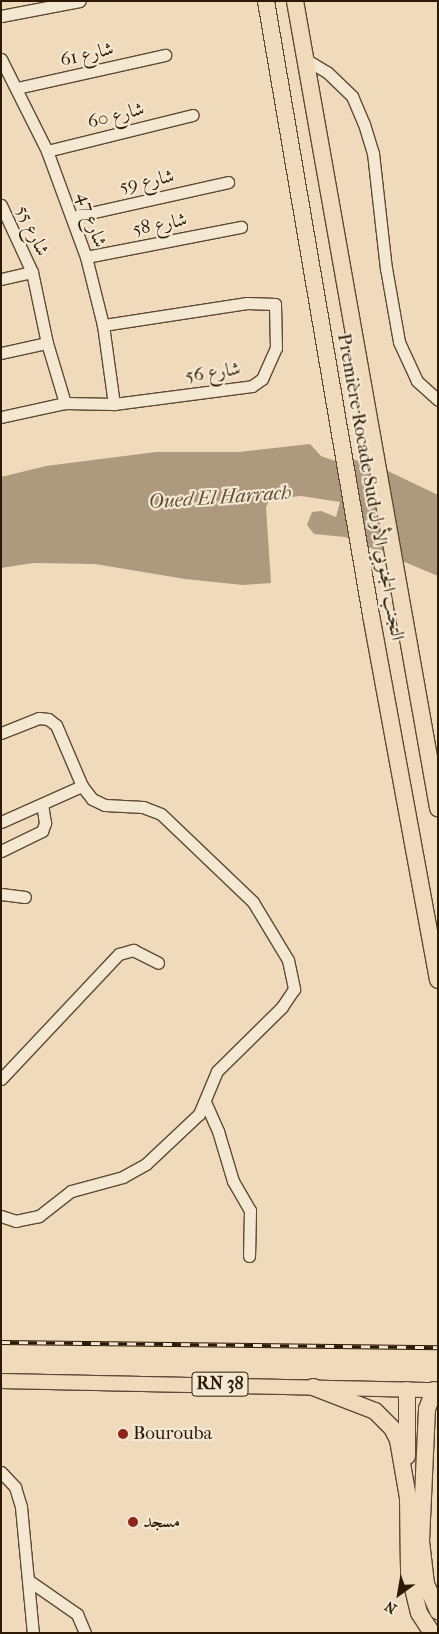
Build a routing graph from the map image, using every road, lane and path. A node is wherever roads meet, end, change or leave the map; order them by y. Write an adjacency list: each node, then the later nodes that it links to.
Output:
1 (80, 1): 4 (street)
2 (266, 1): 34 (highway, Première Rocade Sud التجنب الجنوبي الأول)
3 (295, 1): 7 (highway, Première Rocade Sud التجنب الجنوبي الأول)
4 (1, 16)
5 (165, 55): 8 (street, شارع 61)
6 (1, 59): 8 (street, شارع 47)
7 (305, 59): 21 (street); 28 (highway, Première Rocade Sud التجنب الجنوبي الأول)
8 (17, 88): 10 (street, شارع 47)
9 (193, 115): 10 (street, شارع 60)
10 (47, 151): 13 (street, شارع 47)
11 (228, 182): 13 (street, شارع 59)
12 (2, 209): 16 (street, شارع 55)
13 (72, 216): 15 (street, شارع 47)
14 (241, 227): 15 (street, شارع 58)
15 (86, 258): 18 (street, شارع 47)
16 (32, 272): 17 (street, شارع 55); 19 (street, شارع 55)
17 (1, 278)
18 (103, 325): 23 (street, شارع 47); 23 (street, شارع 56)
19 (47, 343): 20 (street); 22 (street)
20 (1, 352)
21 (438, 400)
22 (65, 403): 23 (street, شارع 56); 24 (street, شارع 56)
23 (114, 404)
24 (1, 417)
25 (1, 734): 26 (street)
26 (82, 786): 27 (street); 36 (street)
27 (42, 804): 29 (street); 30 (street)
28 (438, 808)
29 (1, 822)
30 (1, 851)
31 (1, 894): 32 (street)
32 (25, 897)
33 (158, 963): 35 (street)
34 (438, 980)
35 (1, 1079)
36 (206, 1104): 37 (street); 38 (street)
37 (1, 1216)
38 (249, 1256)
39 (1, 1381): 40 (main road, RN 38)
40 (313, 1387): 41 (main road, RN 38); 44 (highway)
41 (407, 1390): 42 (main road, RN 38); 44 (highway)
42 (436, 1390): 46 (highway)
43 (1, 1472): 45 (street)
44 (408, 1498): 49 (highway)
45 (28, 1580): 47 (street); 48 (street)
46 (438, 1611)
47 (33, 1633)
48 (85, 1633)
49 (432, 1633)

